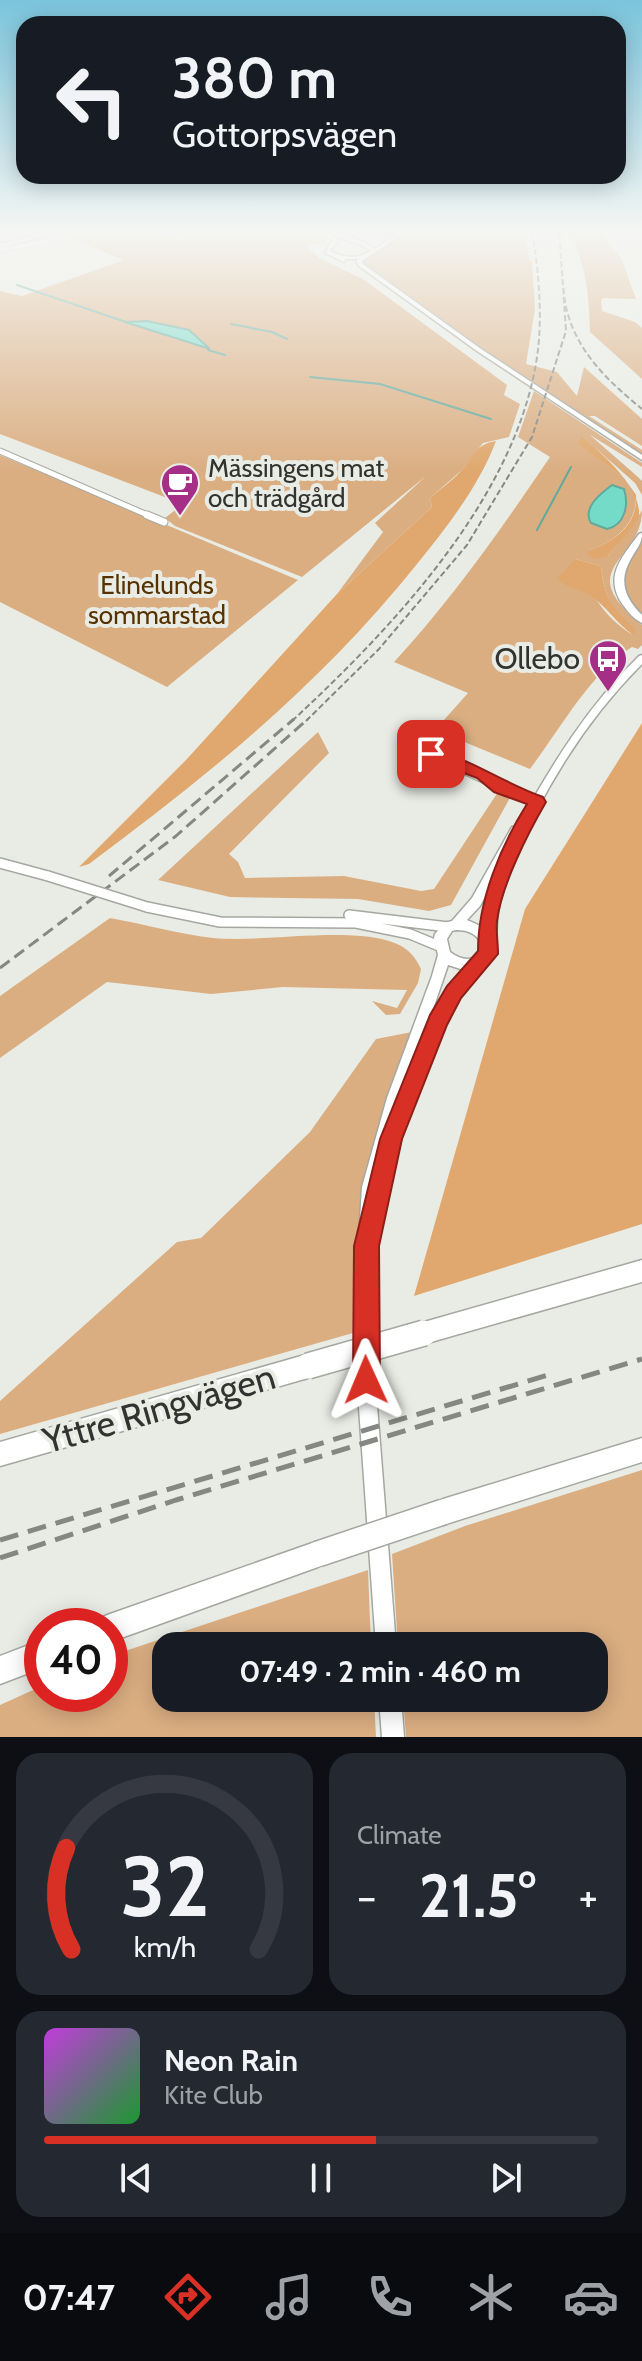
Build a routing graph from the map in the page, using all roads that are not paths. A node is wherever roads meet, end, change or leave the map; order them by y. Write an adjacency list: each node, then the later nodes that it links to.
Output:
1 (423, 310): 3 (street)
2 (0, 451): 4 (street)
3 (642, 458)
4 (164, 522)
5 (642, 536): 6 (street)
6 (642, 620)
7 (642, 658): 9 (street)
8 (431, 754): 9 (street)
9 (537, 802): 10 (street)
10 (526, 819): 13 (street); 14 (street)
11 (0, 863): 12 (street, bridge)
12 (281, 920): 13 (street); 15 (street)
13 (452, 926): 14 (street); 15 (street)
14 (488, 939): 16 (street)
15 (441, 950): 16 (street); 17 (street)
16 (476, 964): 17 (street)
17 (367, 1246): 22 (street)
18 (642, 1271): 20 (highway, Yttre Ringvägen, bridge)
19 (642, 1450): 21 (highway, bridge)
20 (0, 1454)
21 (128, 1622)
22 (385, 1632)
23 (24, 1661): 24 (highway)
24 (0, 1670)
25 (391, 1712): 26 (street)
26 (393, 1737)

